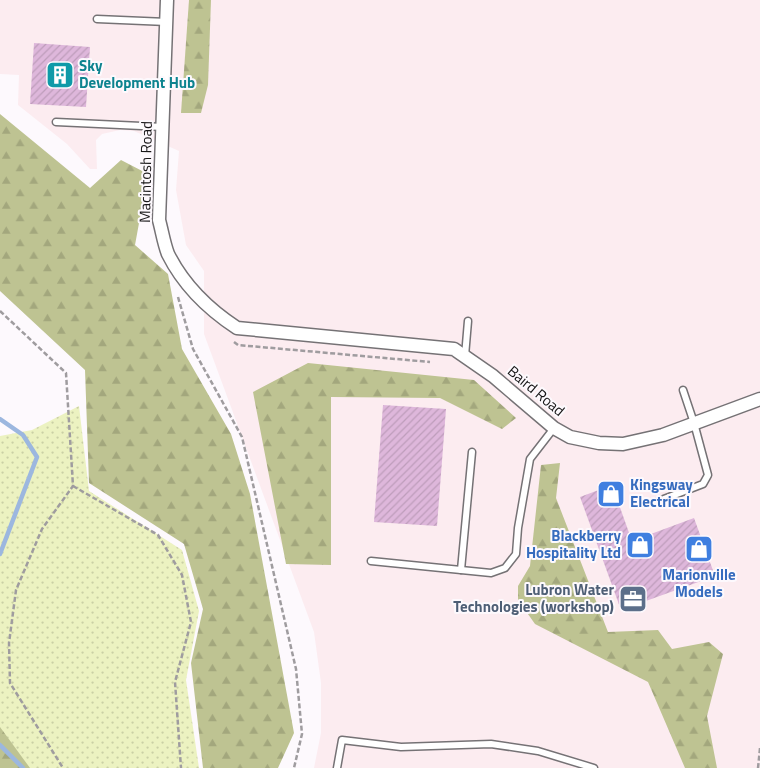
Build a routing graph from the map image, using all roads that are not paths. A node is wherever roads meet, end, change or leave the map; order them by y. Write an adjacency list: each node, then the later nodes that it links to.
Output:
1 (168, 0): 3 (street, Macintosh Road)
2 (97, 19): 3 (lane)
3 (167, 22): 5 (street, Macintosh Road)
4 (56, 122): 5 (lane)
5 (163, 128): 7 (street, Macintosh Road)
6 (468, 321): 8 (lane)
7 (290, 334): 8 (street, Baird Road)
8 (465, 356): 12 (street, Baird Road)
9 (683, 390): 11 (lane)
10 (760, 399): 11 (street, Baird Road)
11 (694, 423): 12 (street, Baird Road); 14 (lane)
12 (554, 428): 16 (lane)
13 (472, 452): 16 (lane)
14 (656, 502)
15 (371, 561): 16 (lane)
16 (460, 570)
17 (337, 768): 18 (lane)
18 (594, 768)

